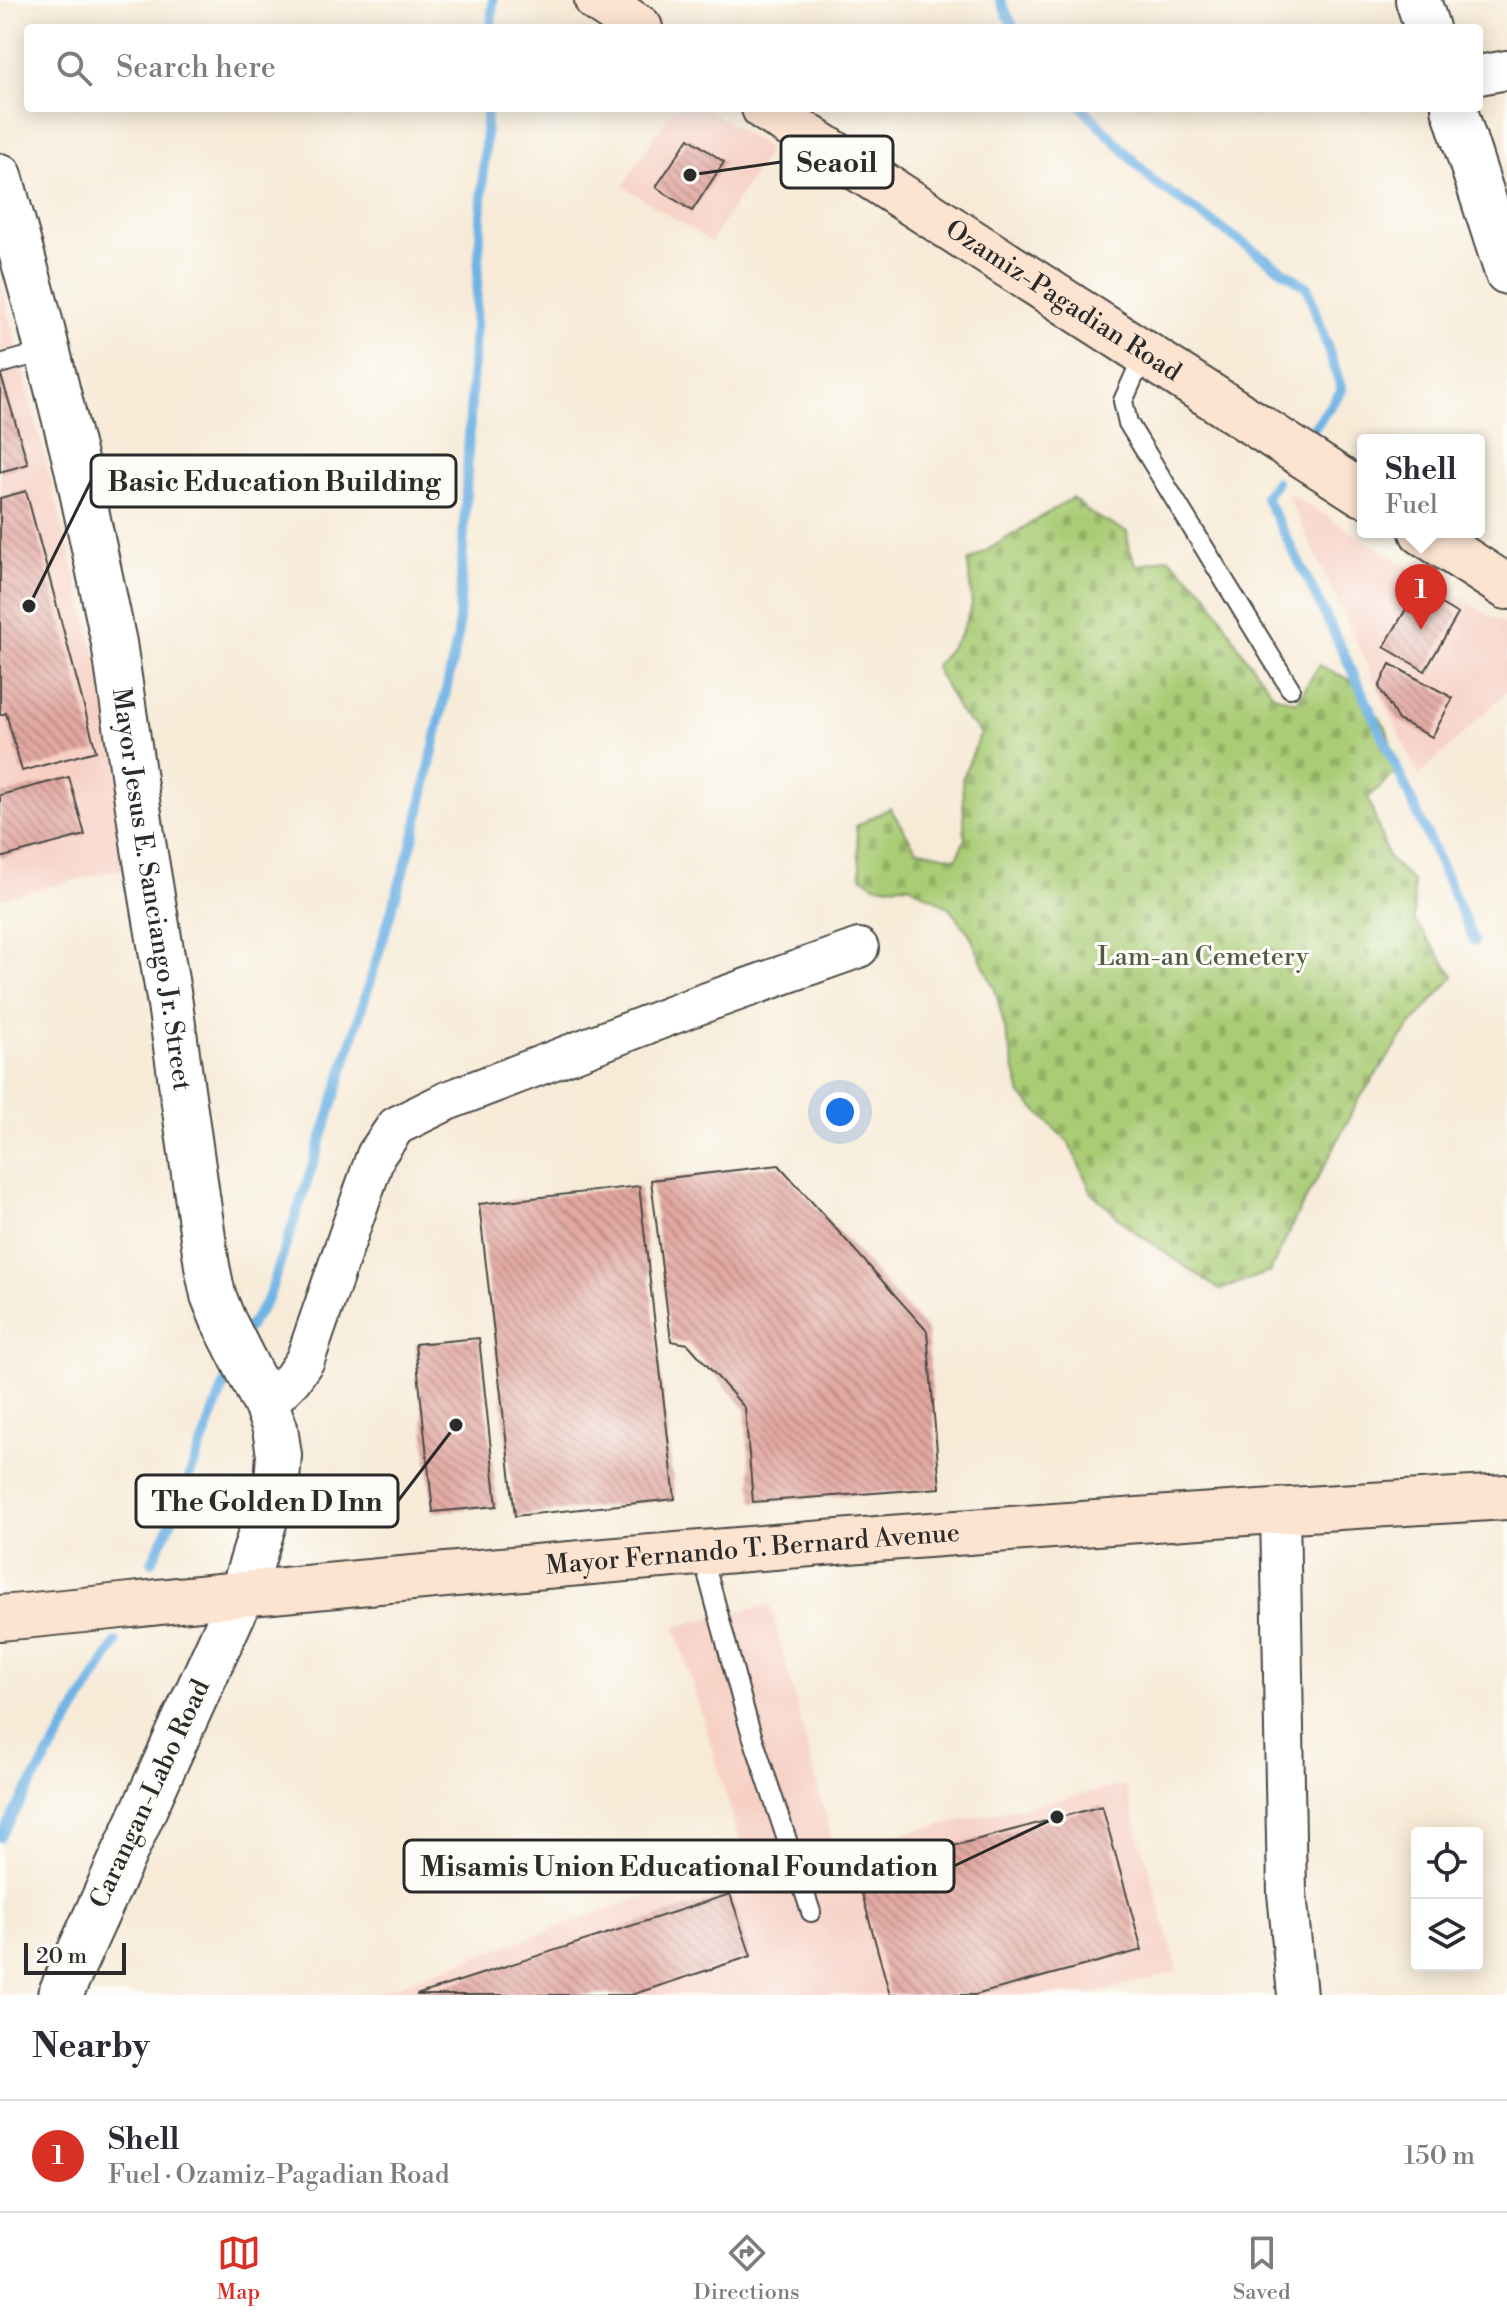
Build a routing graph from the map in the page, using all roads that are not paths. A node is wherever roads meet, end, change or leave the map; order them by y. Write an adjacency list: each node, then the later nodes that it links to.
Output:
1 (597, 0): 3 (main road)
2 (1418, 0): 4 (street)
3 (634, 24)
4 (1426, 24)
5 (1507, 70): 6 (street)
6 (1483, 74)
7 (770, 112): 12 (main road, Ozamiz-Pagadian Road)
8 (1455, 112): 10 (street)
9 (0, 176): 11 (street, Mayor Jesus E. Sanciango Jr. Street)
10 (1507, 272)
11 (48, 351): 13 (lane); 19 (street, Mayor Jesus E. Sanciango Jr. Street)
12 (1145, 353): 14 (main road, Ozamiz-Pagadian Road); 17 (lane)
13 (0, 364)
14 (1357, 490)
15 (1431, 538): 16 (main road)
16 (1507, 587)
17 (1290, 688)
18 (859, 948): 19 (street)
19 (266, 1405): 23 (street, Mayor Jesus E. Sanciango Jr. Street)
20 (1507, 1497): 21 (main road, Mayor Fernando T. Bernard Avenue)
21 (1280, 1510): 22 (main road, Mayor Fernando T. Bernard Avenue); 27 (street)
22 (702, 1554): 23 (main road, Mayor Fernando T. Bernard Avenue); 25 (lane)
23 (242, 1594): 24 (main road, Mayor Fernando T. Bernard Avenue); 26 (street, Carangan-Labo Road)
24 (0, 1618)
25 (811, 1912)
26 (60, 1995)
27 (1297, 1995)

